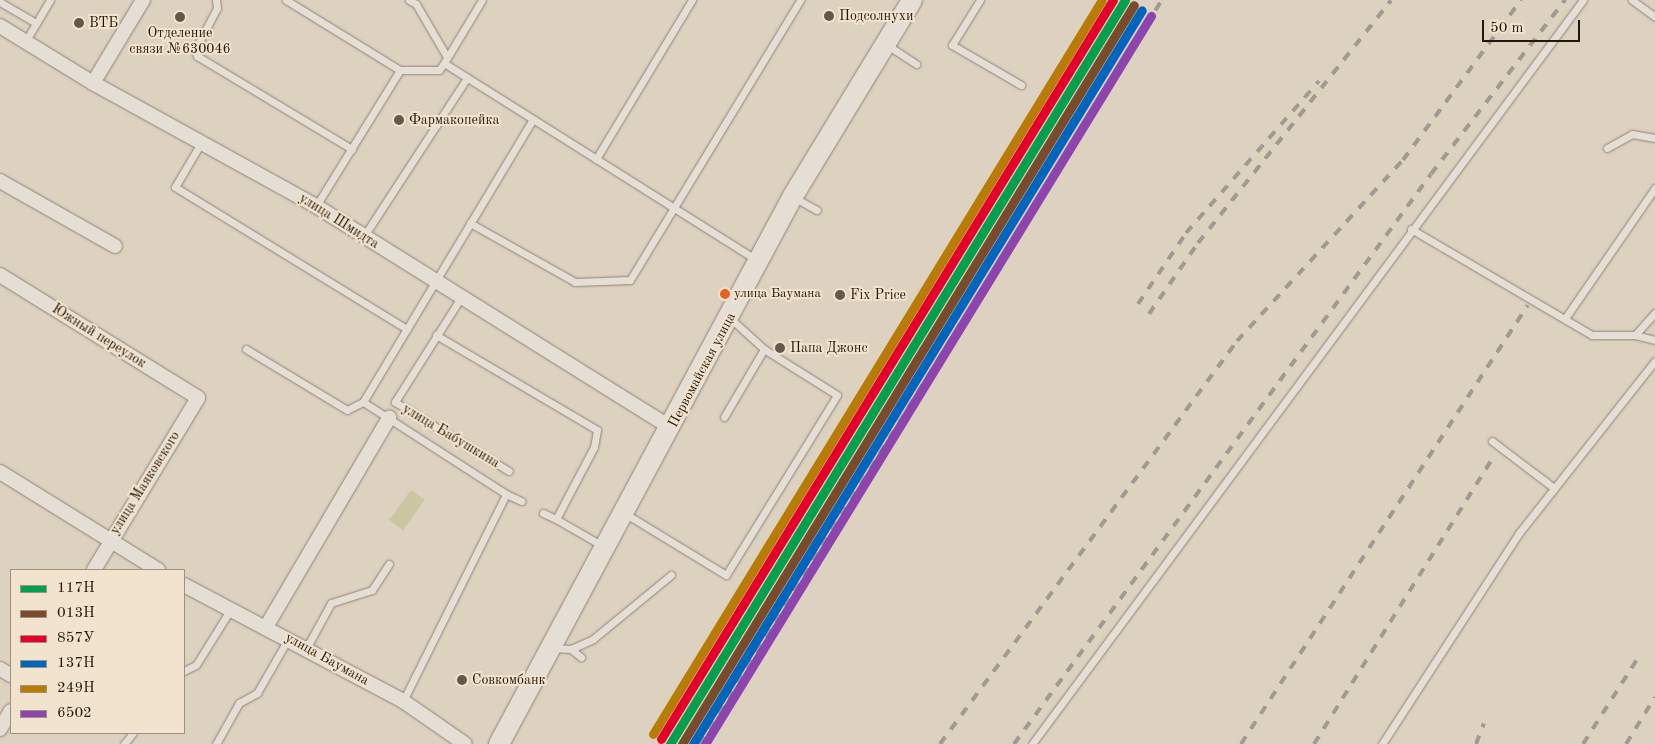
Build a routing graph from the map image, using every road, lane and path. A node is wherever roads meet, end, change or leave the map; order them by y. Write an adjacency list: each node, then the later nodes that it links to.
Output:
1 (50, 0): 15 (lane)
2 (143, 0): 23 (street)
3 (216, 0): 29 (lane)
4 (286, 0): 21 (lane)
5 (409, 0): 19 (lane)
6 (482, 0): 19 (lane)
7 (692, 0): 30 (lane)
8 (800, 0): 35 (lane)
9 (912, 0): 18 (main road, Первомайская улица)
10 (980, 0): 24 (lane)
11 (1583, 0): 38 (lane)
12 (1632, 0): 14 (lane)
13 (0, 2): 15 (lane)
14 (1655, 17)
15 (36, 23): 17 (lane)
16 (0, 26): 17 (street, улица Шмидта)
17 (25, 42): 23 (street, улица Шмидта)
18 (884, 44): 20 (lane); 33 (main road, Первомайская улица)
19 (446, 60): 21 (lane); 22 (lane)
20 (916, 64)
21 (400, 70): 29 (lane)
22 (467, 78): 25 (lane); 39 (lane)
23 (93, 83): 27 (street, улица Шмидта)
24 (1020, 84)
25 (533, 119): 30 (lane); 37 (lane)
26 (1655, 138): 28 (lane)
27 (201, 143): 34 (street, улица Шмидта); 48 (lane)
28 (1607, 148)
29 (352, 149): 34 (lane)
30 (596, 159): 35 (lane)
31 (0, 181): 40 (street)
32 (1655, 188): 46 (lane)
33 (793, 196): 36 (lane); 41 (main road, Первомайская улица)
34 (316, 206): 39 (street, улица Шмидта)
35 (674, 208): 37 (lane); 41 (lane)
36 (817, 210)
37 (470, 223): 43 (lane)
38 (1411, 229): 46 (lane); 92 (lane)
39 (364, 236): 43 (street, улица Шмидта)
40 (115, 246)
41 (760, 261): 47 (main road, Первомайская улица)
42 (0, 275): 55 (street, Южный переулок)
43 (434, 283): 44 (street, улица Шмидта); 48 (lane)
44 (460, 299): 49 (lane, улица Бабушкина); 59 (street, улица Шмидта)
45 (1655, 313): 50 (lane)
46 (1566, 317): 50 (lane)
47 (730, 318): 53 (lane); 59 (main road, Первомайская улица)
48 (407, 329): 56 (lane)
49 (436, 335): 62 (lane, улица Бабушкина); 68 (lane)
50 (1635, 335): 51 (lane)
51 (1655, 340)
52 (246, 349): 56 (lane)
53 (764, 349): 57 (lane); 67 (lane)
54 (1655, 361): 63 (lane)
55 (198, 398): 69 (street, улица Маяковского)
56 (363, 402): 58 (lane)
57 (724, 417)
58 (388, 418): 64 (lane); 77 (street, улица Бабушкина)
59 (671, 428): 67 (main road, Первомайская улица)
60 (1492, 441): 63 (lane)
61 (0, 472): 69 (street)
62 (509, 472)
63 (1554, 488): 93 (lane)
64 (506, 494): 65 (lane); 84 (lane)
65 (521, 501)
66 (543, 513): 68 (lane)
67 (626, 514): 70 (main road, Первомайская улица)
68 (556, 519): 70 (lane)
69 (109, 542): 72 (street, улица Маяковского); 73 (street)
70 (606, 547): 80 (main road, Первомайская улица)
71 (389, 564): 79 (lane)
72 (95, 569)
73 (156, 569)
74 (672, 575): 81 (lane)
75 (185, 586): 76 (street, улица Баумана)
76 (229, 612): 77 (street, улица Баумана); 83 (lane)
77 (266, 626): 78 (street, улица Баумана)
78 (289, 638): 79 (street, улица Баумана); 89 (lane)
79 (307, 648): 84 (street, улица Баумана)
80 (550, 648): 81 (lane); 91 (main road, Первомайская улица)
81 (571, 649): 82 (lane)
82 (581, 657)
83 (185, 670)
84 (403, 701): 90 (street, улица Баумана)
85 (10, 713): 86 (street)
86 (0, 730)
87 (133, 734): 88 (lane)
88 (124, 744)
89 (216, 744)
90 (465, 744)
91 (499, 744)
92 (1032, 744)
93 (1382, 744)

